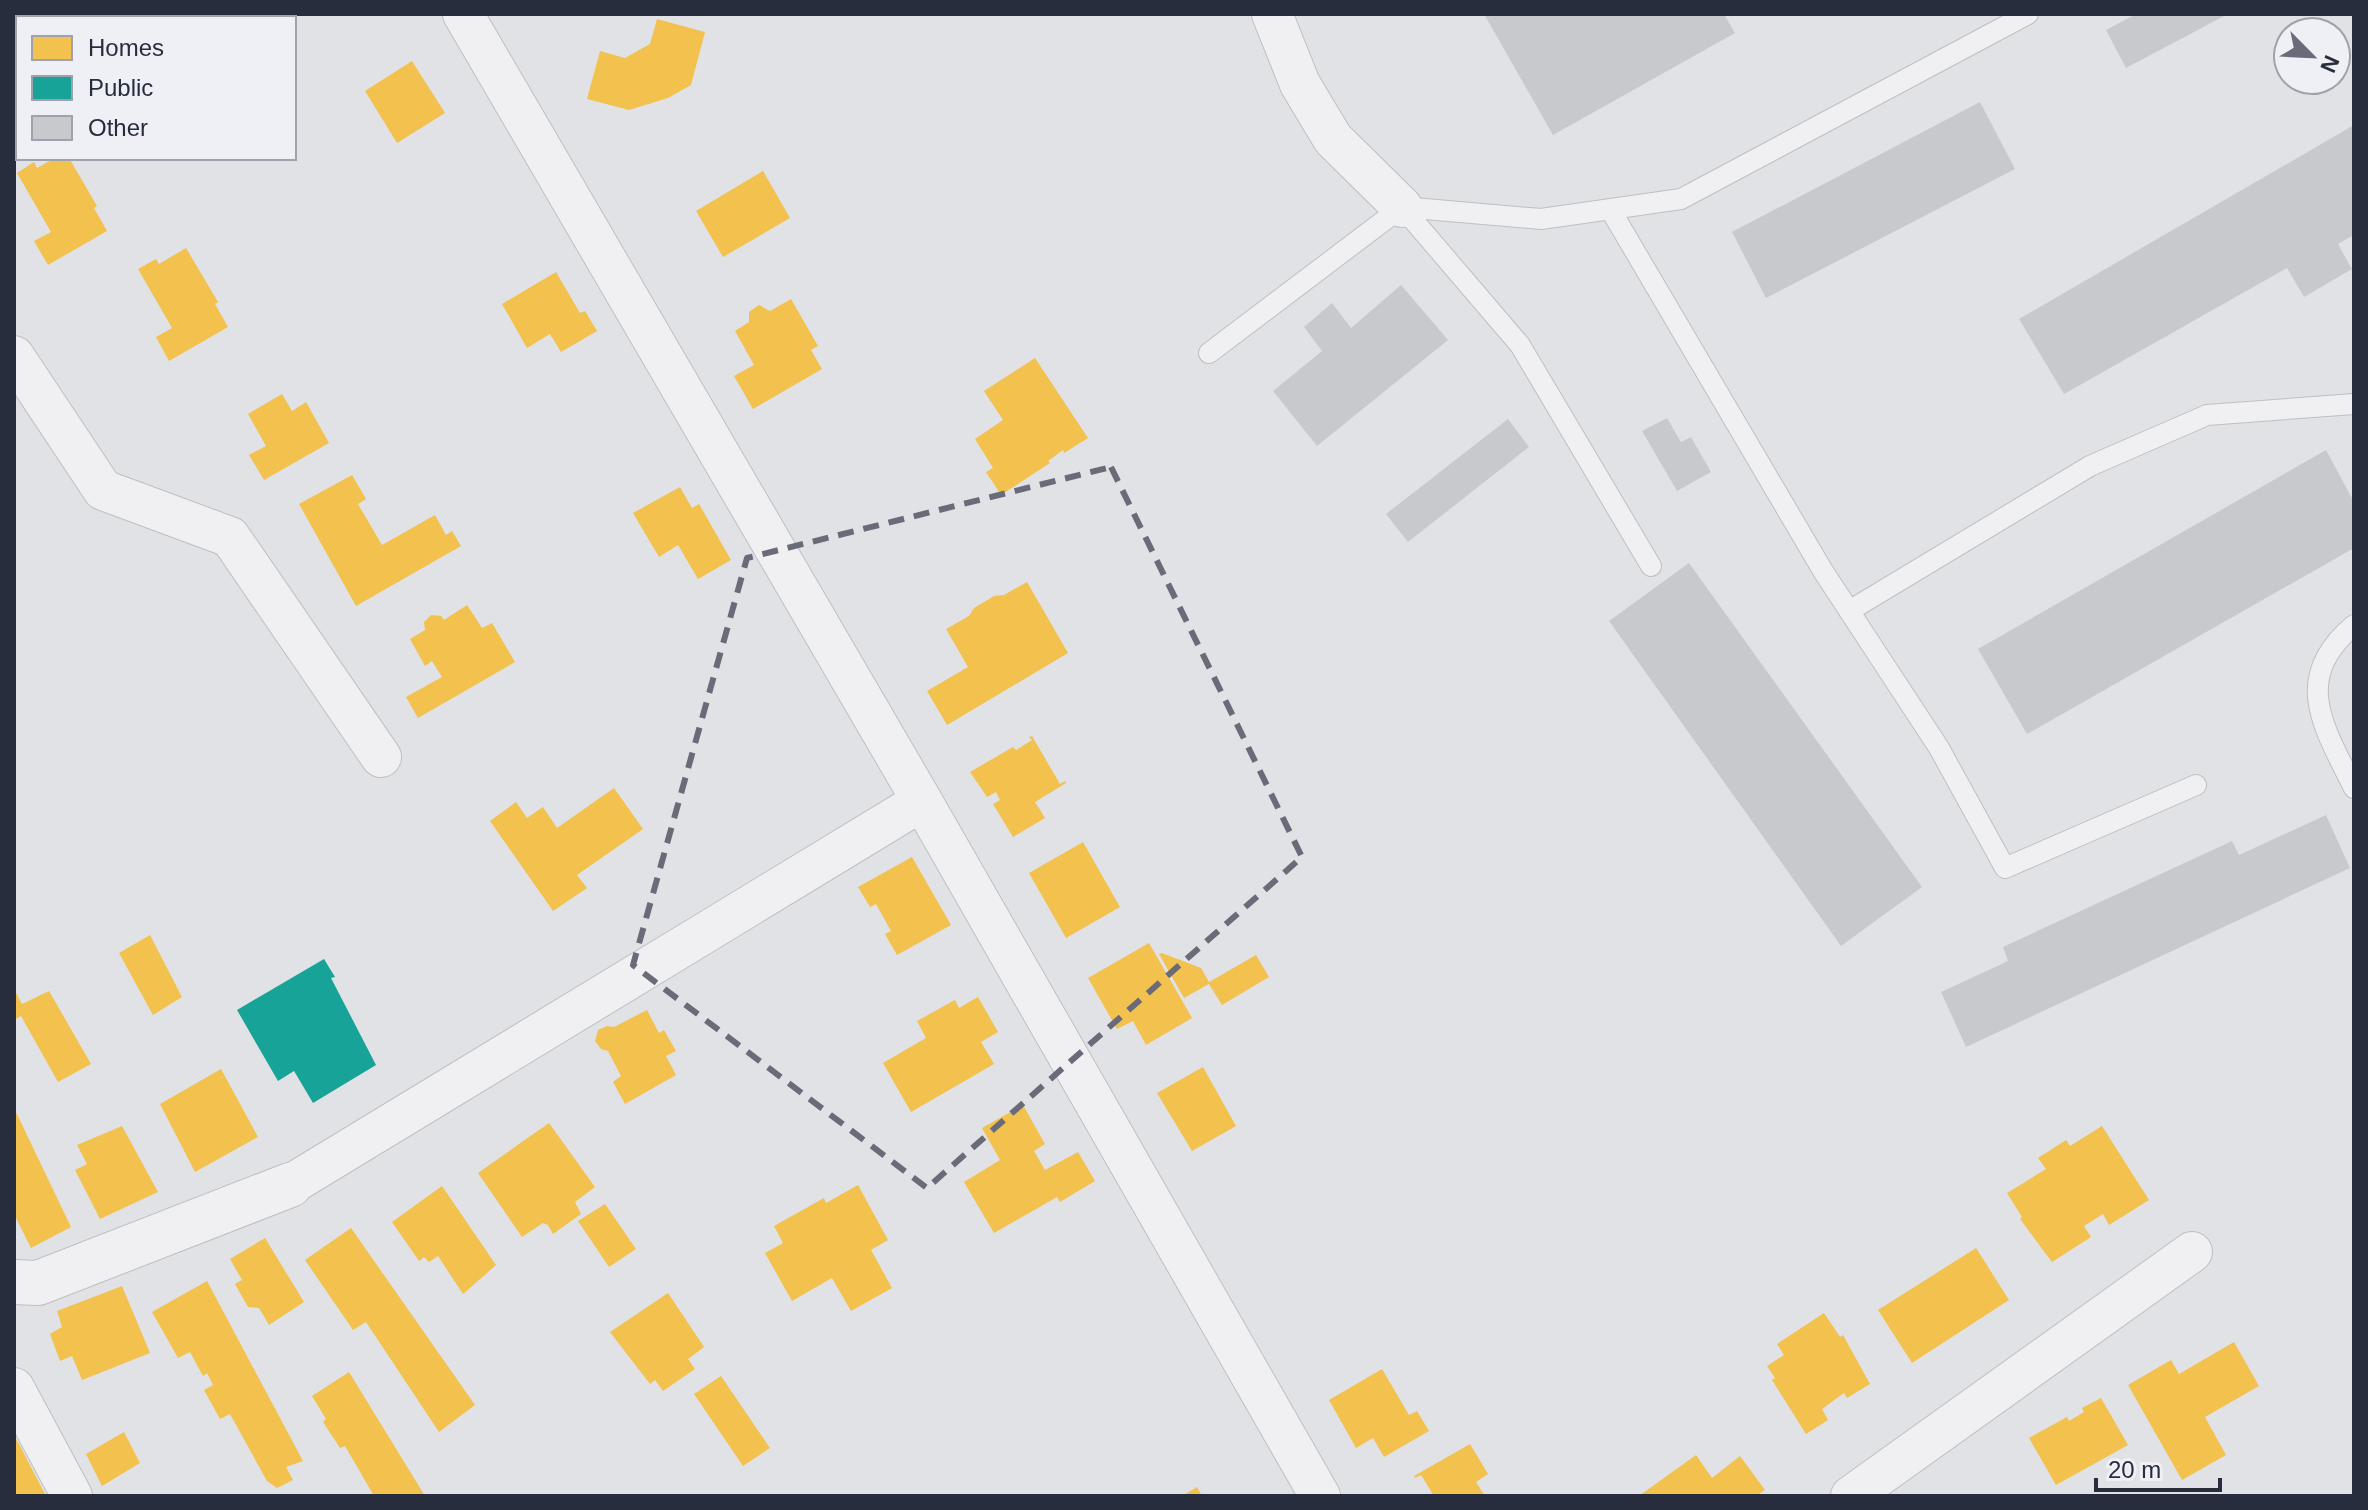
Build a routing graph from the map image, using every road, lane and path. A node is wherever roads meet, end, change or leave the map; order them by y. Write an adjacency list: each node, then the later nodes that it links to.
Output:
1 (463, 14): 15 (street)
2 (1272, 14): 4 (street)
3 (2028, 14): 5 (lane)
4 (1402, 207): 5 (lane); 6 (lane); 9 (lane)
5 (1610, 209): 10 (lane)
6 (1209, 353)
7 (14, 356): 12 (street)
8 (2354, 404): 10 (lane)
9 (1651, 566)
10 (1849, 611): 13 (lane)
11 (2354, 625): 14 (lane)
12 (381, 757)
13 (2196, 785)
14 (2354, 788)
15 (922, 801): 16 (street); 21 (street)
16 (290, 1185): 18 (street)
17 (2192, 1252): 22 (street)
18 (14, 1282)
19 (14, 1388): 20 (street)
20 (72, 1496)
21 (1320, 1496)
22 (1851, 1496)

